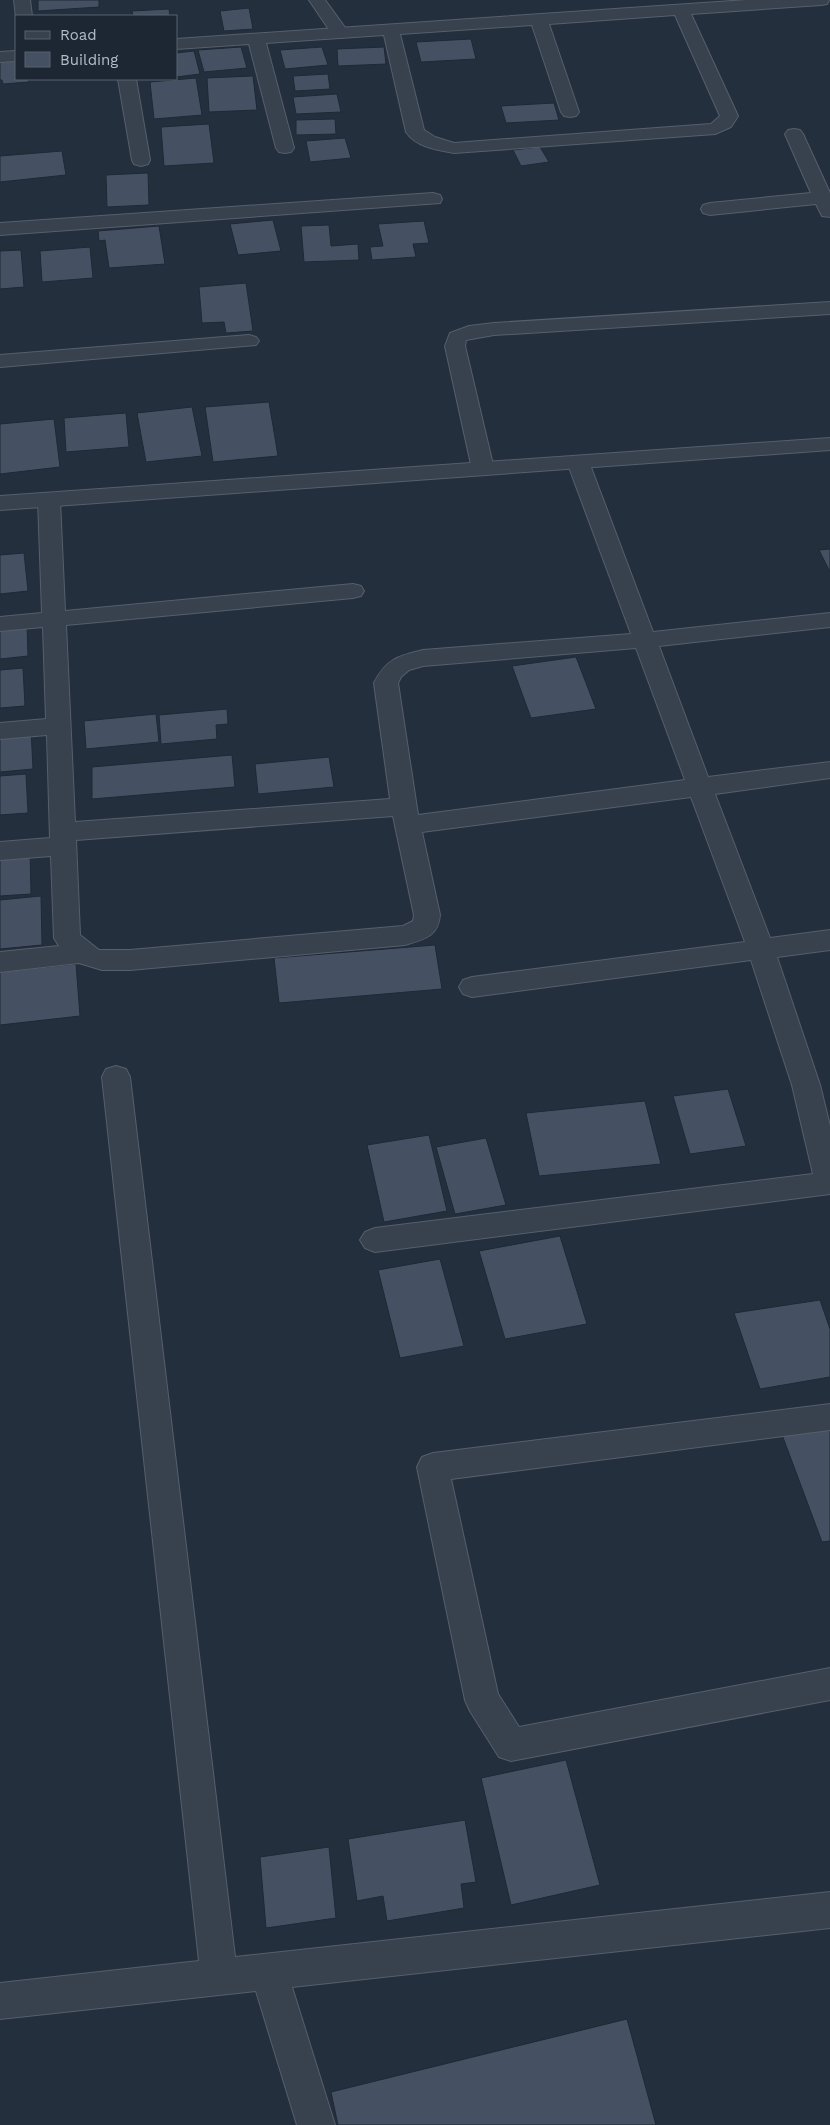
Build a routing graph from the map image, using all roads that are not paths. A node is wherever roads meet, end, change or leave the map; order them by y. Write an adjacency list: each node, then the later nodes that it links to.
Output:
1 (22, 0): 6 (street)
2 (317, 0): 9 (street)
3 (333, 0): 9 (street)
4 (822, 0): 5 (street)
5 (681, 10): 7 (street); 8 (street)
6 (24, 15)
7 (539, 19): 8 (street); 15 (street)
8 (391, 30): 9 (street)
9 (340, 33): 10 (street)
10 (256, 39): 11 (street); 17 (street)
11 (178, 44)
12 (15, 56): 13 (street)
13 (0, 57)
14 (127, 80): 18 (street)
15 (570, 112)
16 (794, 134): 20 (street)
17 (285, 148)
18 (141, 160)
19 (433, 199): 22 (street)
20 (827, 206): 21 (street)
21 (710, 209)
22 (0, 228)
23 (830, 308): 28 (street)
24 (250, 341): 25 (street)
25 (0, 361)
26 (830, 444): 27 (street)
27 (578, 462): 28 (street); 35 (street)
28 (483, 469): 29 (street)
29 (49, 500): 30 (street); 32 (street)
30 (0, 503)
31 (353, 591): 32 (street)
32 (54, 619): 34 (street); 36 (street)
33 (830, 620): 35 (street)
34 (0, 624)
35 (645, 640): 39 (street); 40 (street)
36 (59, 726): 37 (street); 41 (street)
37 (0, 731)
38 (830, 770): 39 (street)
39 (700, 787): 40 (street); 44 (street)
40 (406, 816): 41 (street); 45 (street)
41 (64, 839): 42 (street); 45 (street)
42 (0, 851)
43 (830, 940): 44 (street)
44 (761, 950): 47 (street); 49 (street)
45 (80, 953): 46 (street)
46 (0, 962)
47 (472, 987)
48 (116, 1077): 55 (street)
49 (826, 1150): 50 (street)
50 (375, 1240)
51 (830, 1417): 52 (street)
52 (830, 1684)
53 (830, 1910): 54 (street)
54 (259, 1974): 55 (street); 57 (street)
55 (219, 1978): 56 (street)
56 (0, 2001)
57 (316, 2125)

